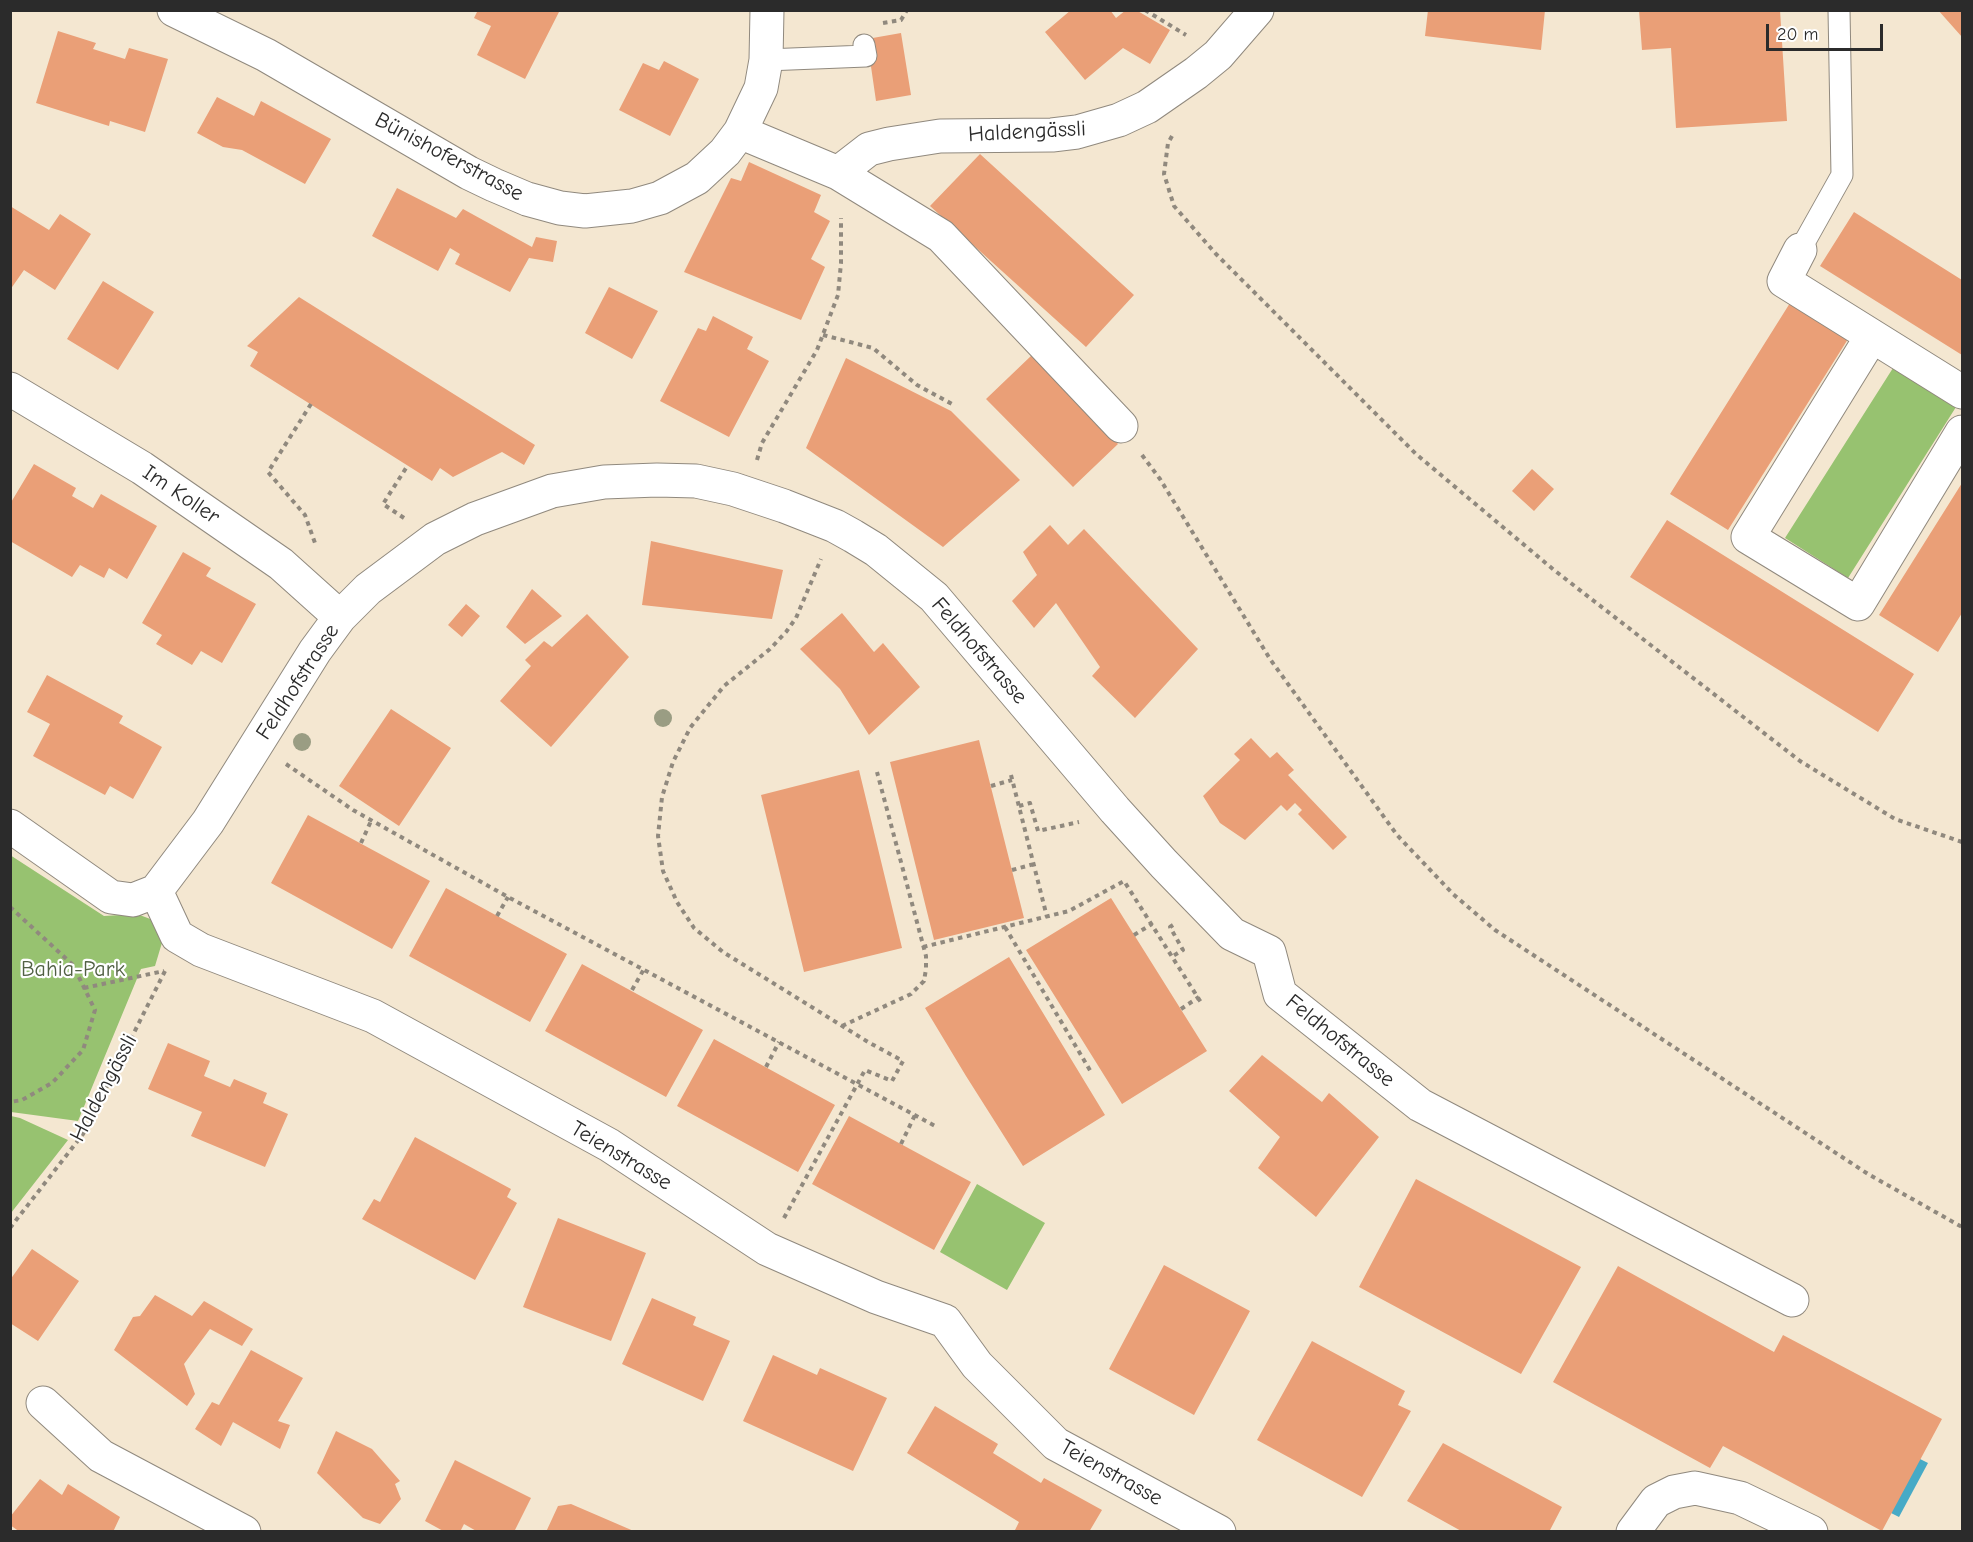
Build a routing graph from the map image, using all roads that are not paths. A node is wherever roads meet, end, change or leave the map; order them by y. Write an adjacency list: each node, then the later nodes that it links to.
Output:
1 (174, 10): 7 (street, Bünishoferstrasse)
2 (767, 10): 6 (street, Bünishoferstrasse)
3 (1257, 10): 8 (street, Haldengässli)
4 (1839, 10): 9 (lane)
5 (864, 45): 6 (lane)
6 (766, 60): 7 (street, Bünishoferstrasse)
7 (740, 132): 8 (street)
8 (838, 173): 13 (street)
9 (1800, 250): 10 (street)
10 (1872, 336): 12 (street); 14 (street)
11 (10, 389): 15 (street, Im Koller)
12 (1962, 392)
13 (1121, 426)
14 (1962, 432)
15 (340, 617): 17 (street, Feldhofstrasse); 18 (street, Feldhofstrasse)
16 (10, 826): 17 (street)
17 (156, 891): 21 (street, Teienstrasse)
18 (1792, 1300)
19 (43, 1403): 20 (street)
20 (244, 1532)
21 (1219, 1532)
22 (1633, 1532): 23 (street)
23 (1811, 1532)

